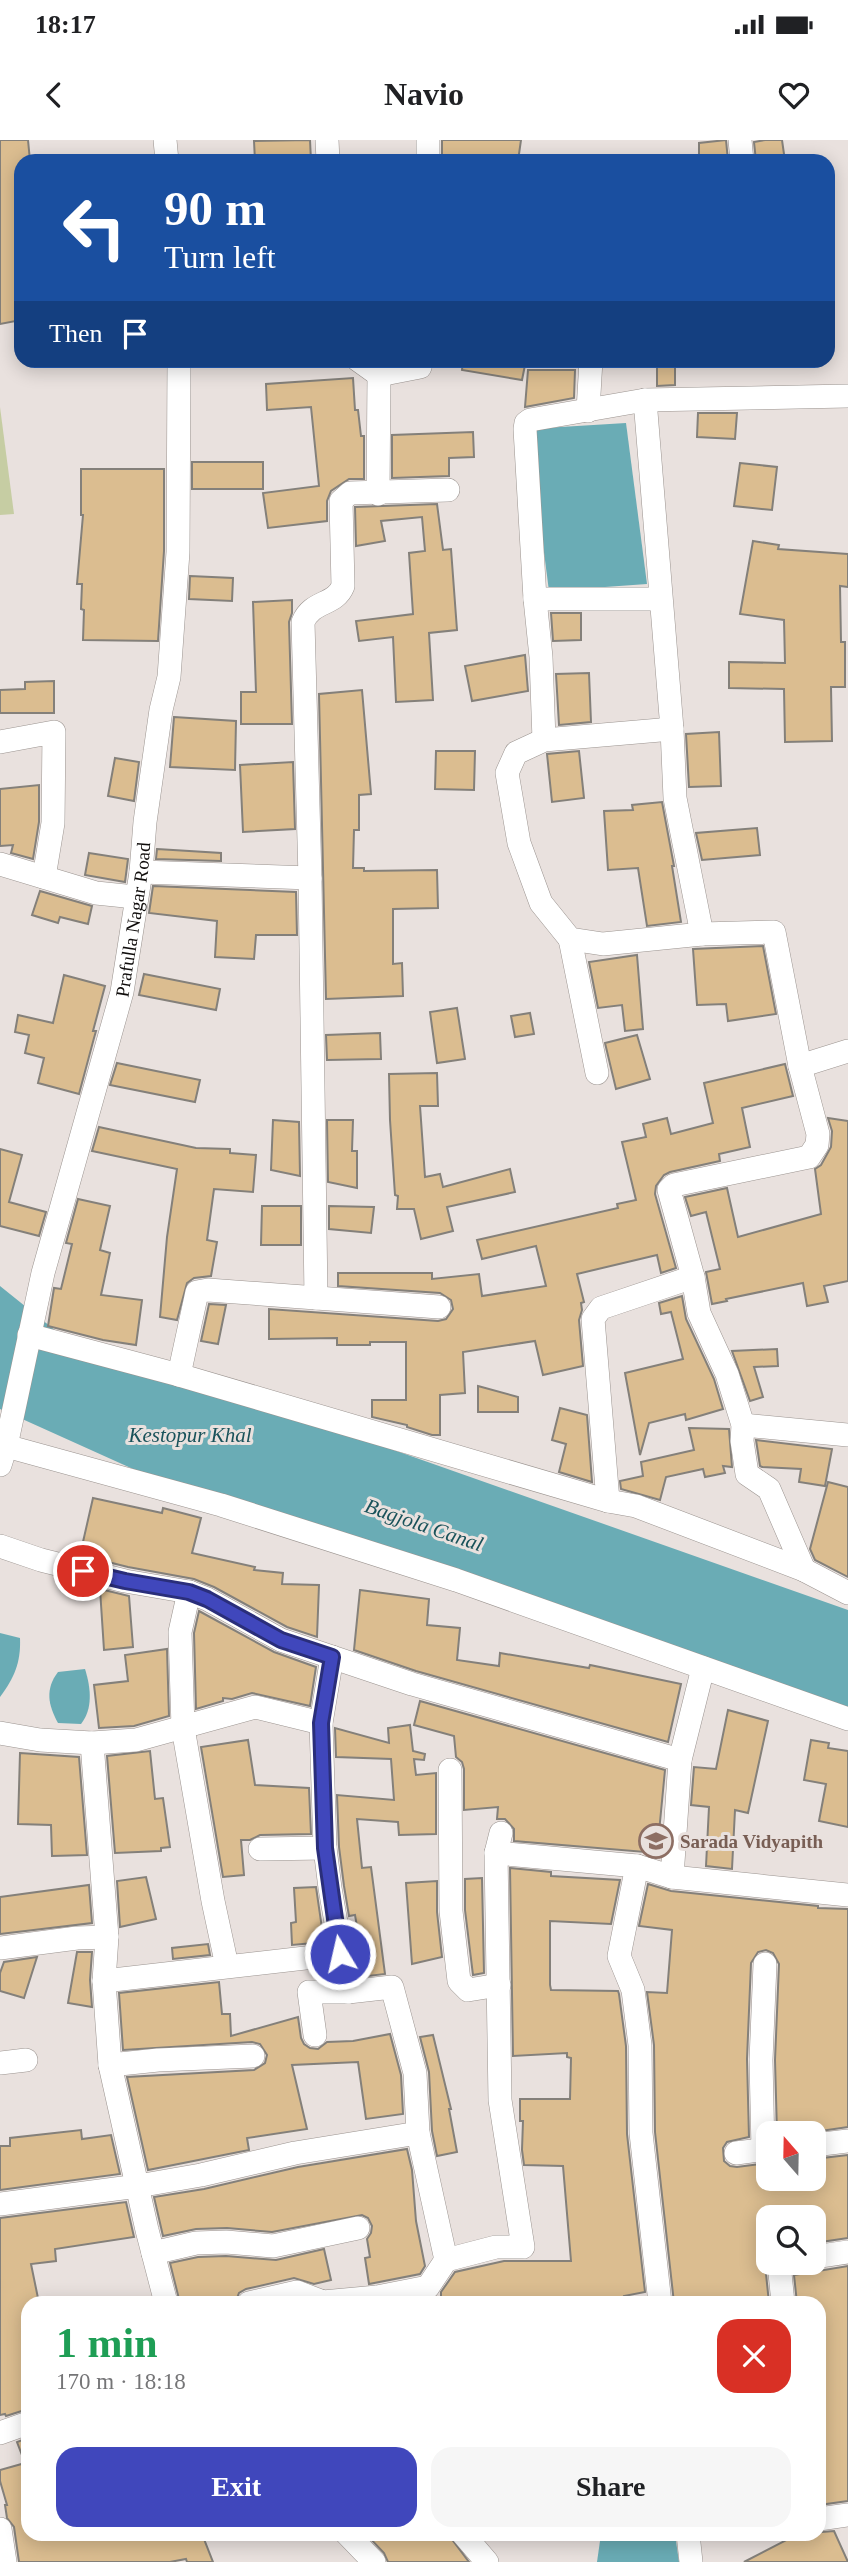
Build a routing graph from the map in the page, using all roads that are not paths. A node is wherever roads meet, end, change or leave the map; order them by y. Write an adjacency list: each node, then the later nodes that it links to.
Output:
1 (179, 368): 17 (street, Prafulla Nagar Road)
2 (369, 368): 5 (street)
3 (415, 368): 5 (street)
4 (591, 368): 8 (street)
5 (379, 375): 10 (street)
6 (848, 396): 7 (street)
7 (645, 400): 8 (street); 12 (street)
8 (588, 411): 11 (street)
9 (448, 490): 10 (street)
10 (378, 494): 19 (street)
11 (535, 599): 12 (street); 14 (street)
12 (660, 599): 13 (street)
13 (672, 729): 14 (street); 21 (street)
14 (544, 740): 22 (street)
15 (0, 742): 18 (street)
16 (0, 863): 18 (street)
17 (141, 872): 19 (street); 20 (street, Prafulla Nagar Road)
18 (44, 877): 20 (street)
19 (310, 878): 27 (street)
20 (135, 897): 29 (street, Prafulla Nagar Road)
21 (702, 934): 22 (street); 24 (street)
22 (570, 939): 25 (street)
23 (848, 1051): 24 (street)
24 (800, 1066): 26 (street)
25 (597, 1073)
26 (694, 1277): 31 (street); 34 (street)
27 (316, 1298): 28 (street); 30 (street)
28 (439, 1307)
29 (29, 1335): 30 (street); 33 (street, Prafulla Nagar Road)
30 (179, 1375): 34 (street)
31 (743, 1425): 32 (street); 36 (street)
32 (848, 1435)
33 (2, 1450): 40 (street)
34 (608, 1500): 36 (street)
35 (0, 1546): 37 (street)
36 (804, 1570): 38 (street)
37 (189, 1592): 39 (street); 43 (street)
38 (848, 1593)
39 (332, 1657): 42 (street); 46 (street)
40 (703, 1668): 41 (street); 46 (street)
41 (848, 1719)
42 (321, 1723): 43 (street); 48 (street)
43 (183, 1728): 45 (street); 57 (street)
44 (0, 1733): 45 (street)
45 (92, 1743): 53 (street)
46 (680, 1760): 51 (street)
47 (450, 1770): 59 (street)
48 (325, 1848): 49 (street); 55 (street)
49 (260, 1849)
50 (637, 1867): 51 (street); 59 (street); 85 (street)
51 (672, 1877): 52 (street)
52 (848, 1895)
53 (107, 1937): 54 (street); 58 (street)
54 (0, 1948)
55 (340, 1954): 57 (street); 60 (street)
56 (765, 1964): 66 (street)
57 (227, 1966): 58 (street)
58 (104, 1981): 65 (street)
59 (499, 1985): 78 (street)
60 (348, 1992): 61 (street); 67 (street)
61 (315, 2035)
62 (253, 2056): 65 (street)
63 (26, 2060): 64 (street)
64 (0, 2063)
65 (110, 2065): 72 (street)
66 (764, 2121)
67 (418, 2133): 72 (street); 78 (street)
68 (848, 2141): 69 (street)
69 (826, 2144)
70 (756, 2151): 71 (street)
71 (736, 2153)
72 (138, 2186): 73 (street); 76 (street)
73 (0, 2204)
74 (358, 2228): 76 (street)
75 (848, 2252): 77 (street)
76 (153, 2253): 81 (street)
77 (826, 2255)
78 (446, 2260): 80 (street)
79 (774, 2275): 86 (street)
80 (430, 2295): 84 (street)
81 (164, 2296)
82 (280, 2296): 83 (street)
83 (307, 2296)
84 (404, 2296)
85 (659, 2296)
86 (781, 2296)
87 (21, 2425): 88 (street)
88 (0, 2432)
89 (848, 2515): 90 (street)
90 (826, 2518)
91 (0, 2529): 95 (street)
92 (354, 2541): 96 (street)
93 (469, 2541): 97 (street)
94 (689, 2541): 98 (street)
95 (5, 2562)
96 (374, 2562)
97 (488, 2562)
98 (691, 2562)

